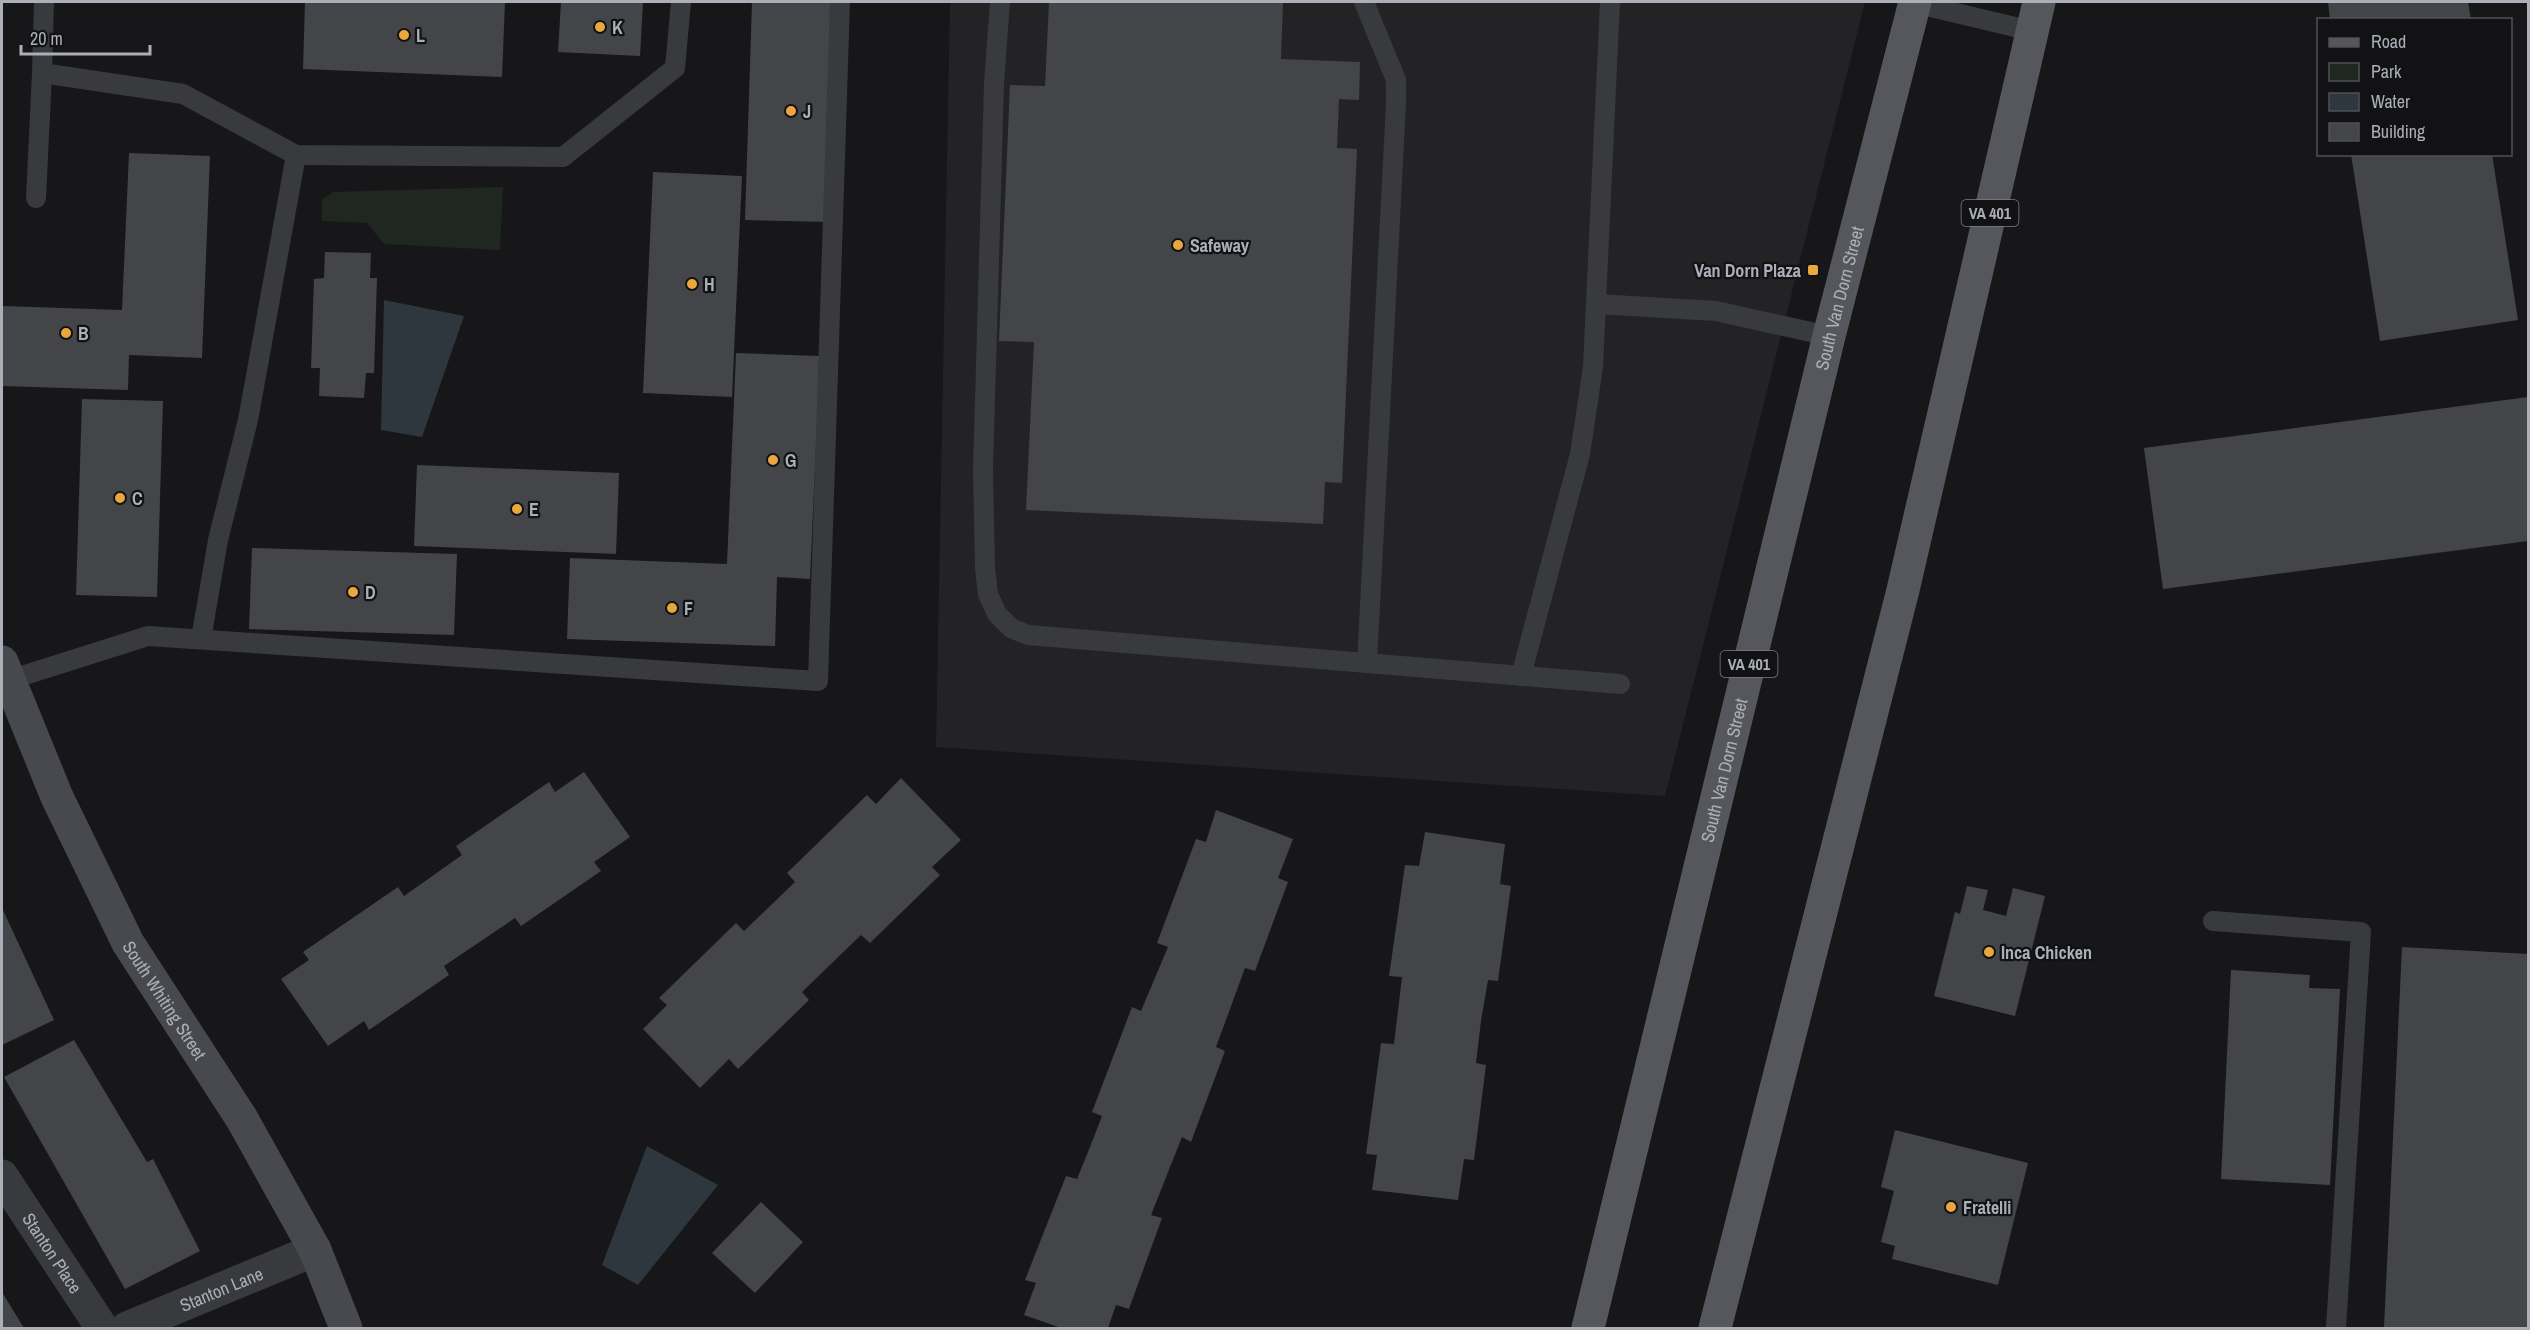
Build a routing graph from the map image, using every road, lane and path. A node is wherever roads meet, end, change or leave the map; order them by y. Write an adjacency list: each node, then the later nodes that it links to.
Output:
1 (45, 2): 9 (lane)
2 (681, 2): 10 (lane)
3 (840, 2): 14 (lane)
4 (1000, 2): 15 (lane)
5 (1364, 2): 15 (lane)
6 (1610, 2): 12 (lane)
7 (1913, 2): 8 (lane); 13 (main road, South Van Dorn Street / VA 401)
8 (2035, 16): 26 (main road, VA 401)
9 (42, 73): 10 (lane); 11 (lane)
10 (296, 155): 14 (lane)
11 (36, 198)
12 (1596, 304): 13 (lane); 17 (lane)
13 (1828, 336): 25 (main road, South Van Dorn Street / VA 401)
14 (201, 639): 16 (lane)
15 (1367, 663): 17 (lane)
16 (4, 675): 21 (street, South Whiting Street)
17 (1521, 676): 18 (lane)
18 (1620, 684)
19 (2213, 921): 27 (lane)
20 (2, 1176): 22 (street, Stanton Place)
21 (315, 1250): 23 (street, Stanton Lane); 24 (street, South Whiting Street)
22 (102, 1329)
23 (126, 1329)
24 (346, 1329)
25 (1588, 1329)
26 (1715, 1329)
27 (2336, 1329)

